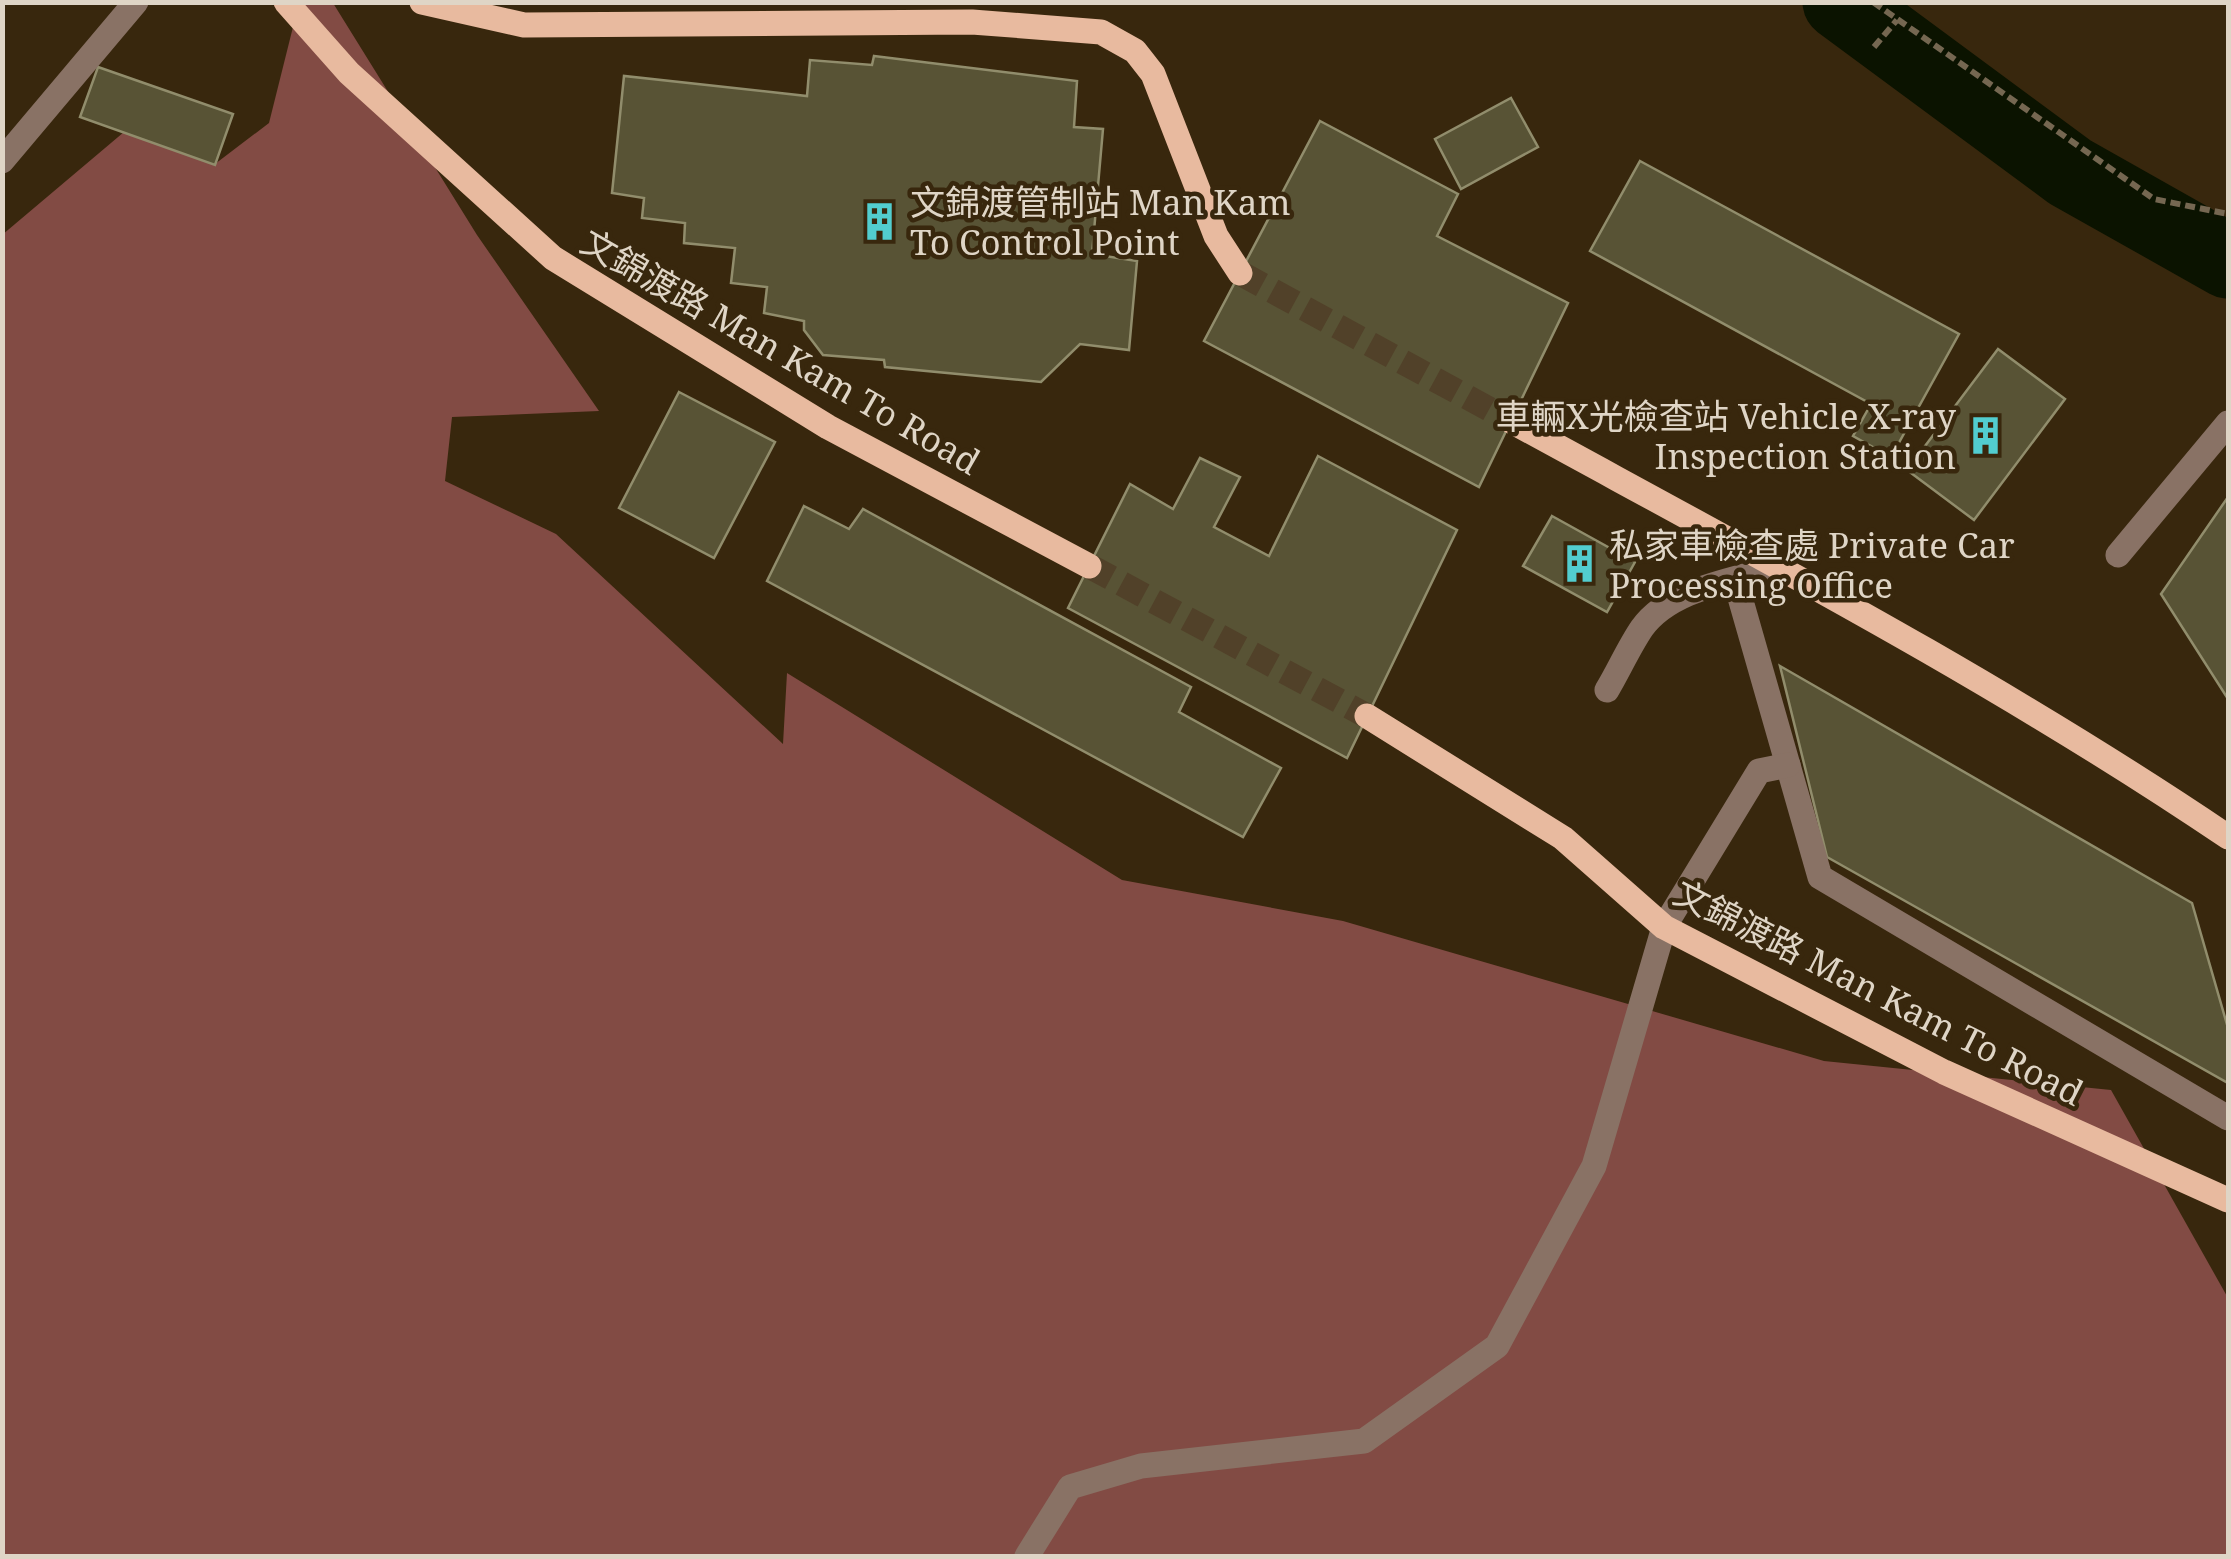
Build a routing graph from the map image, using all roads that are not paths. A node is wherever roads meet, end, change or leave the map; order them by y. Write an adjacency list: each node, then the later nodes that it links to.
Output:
1 (136, 2): 4 (street)
2 (286, 2): 9 (main road, 文錦渡路 Man Kam To Road)
3 (422, 2): 5 (main road)
4 (2, 161)
5 (1240, 273)
6 (1511, 421): 10 (main road)
7 (2228, 423): 8 (street)
8 (2118, 554)
9 (1089, 566)
10 (1777, 567): 11 (street); 15 (main road)
11 (1734, 580): 12 (street); 14 (street)
12 (1607, 690)
13 (1367, 716): 16 (main road, 文錦渡路 Man Kam To Road)
14 (1788, 765): 16 (street); 17 (street)
15 (2228, 837)
16 (1664, 927): 18 (main road, 文錦渡路 Man Kam To Road); 19 (street)
17 (2228, 1118)
18 (2228, 1200)
19 (1027, 1556)

